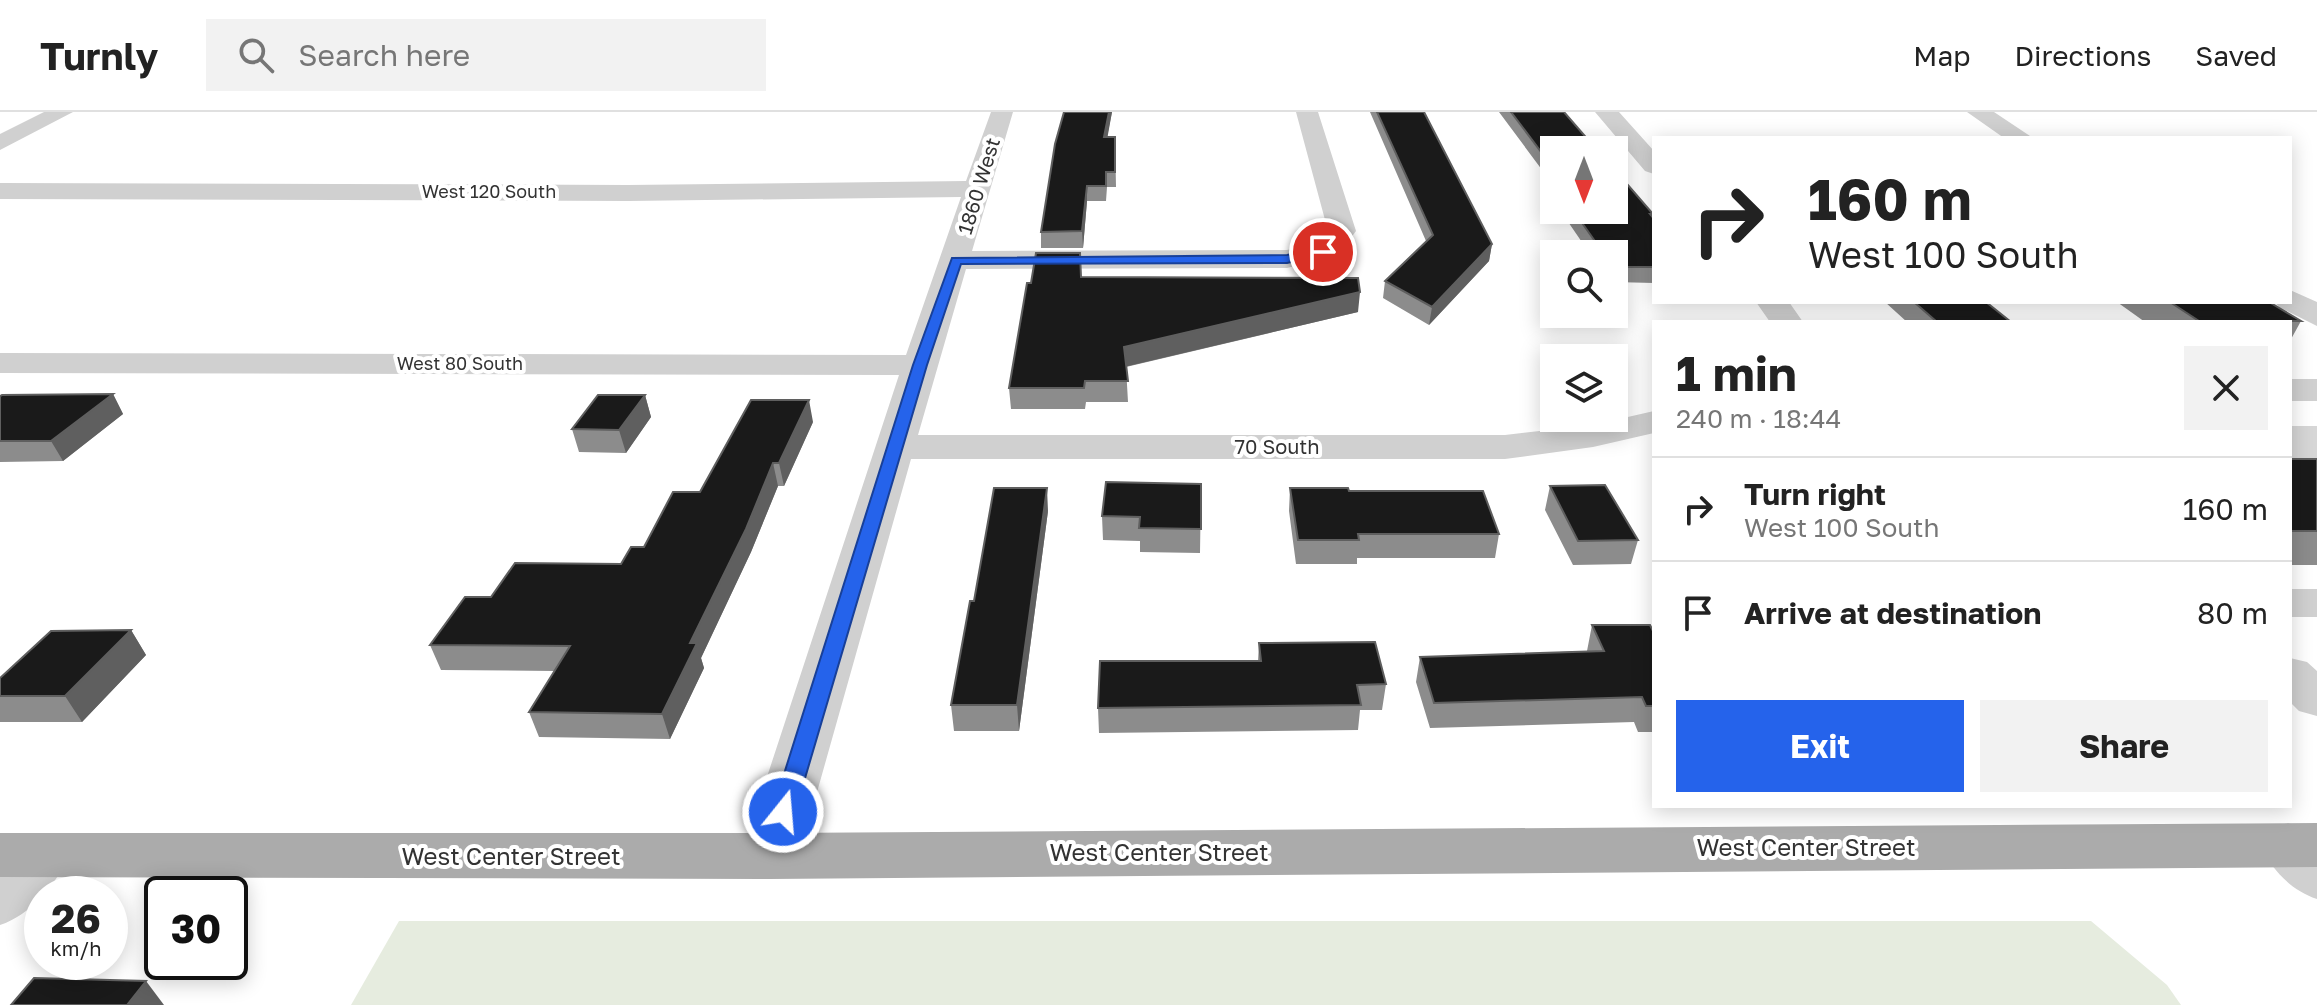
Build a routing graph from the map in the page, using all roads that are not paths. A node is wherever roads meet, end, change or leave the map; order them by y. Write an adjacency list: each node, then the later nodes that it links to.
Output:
1 (62, 112): 7 (street)
2 (1002, 112): 9 (street, 1860 West)
3 (1307, 112): 11 (street)
4 (1606, 112): 8 (street)
5 (1978, 112): 6 (street)
6 (2018, 136)
7 (0, 143)
8 (1652, 164)
9 (977, 189): 10 (street, West 120 South); 11 (street, 1860 West)
10 (0, 191)
11 (956, 260): 15 (street, 1860 West)
12 (2292, 301): 13 (street)
13 (2317, 316)
14 (0, 363): 15 (street, West 80 South)
15 (920, 365): 19 (street, 1860 West)
16 (2292, 390): 17 (street)
17 (2317, 390)
18 (1652, 422): 19 (street, 70 South)
19 (897, 447): 24 (street, 1860 West)
20 (2292, 676): 21 (street)
21 (2317, 699)
22 (21, 855): 24 (main road, West Center Street); 25 (street)
23 (2307, 855): 24 (main road, West Center Street)
24 (770, 856)
25 (0, 901)

